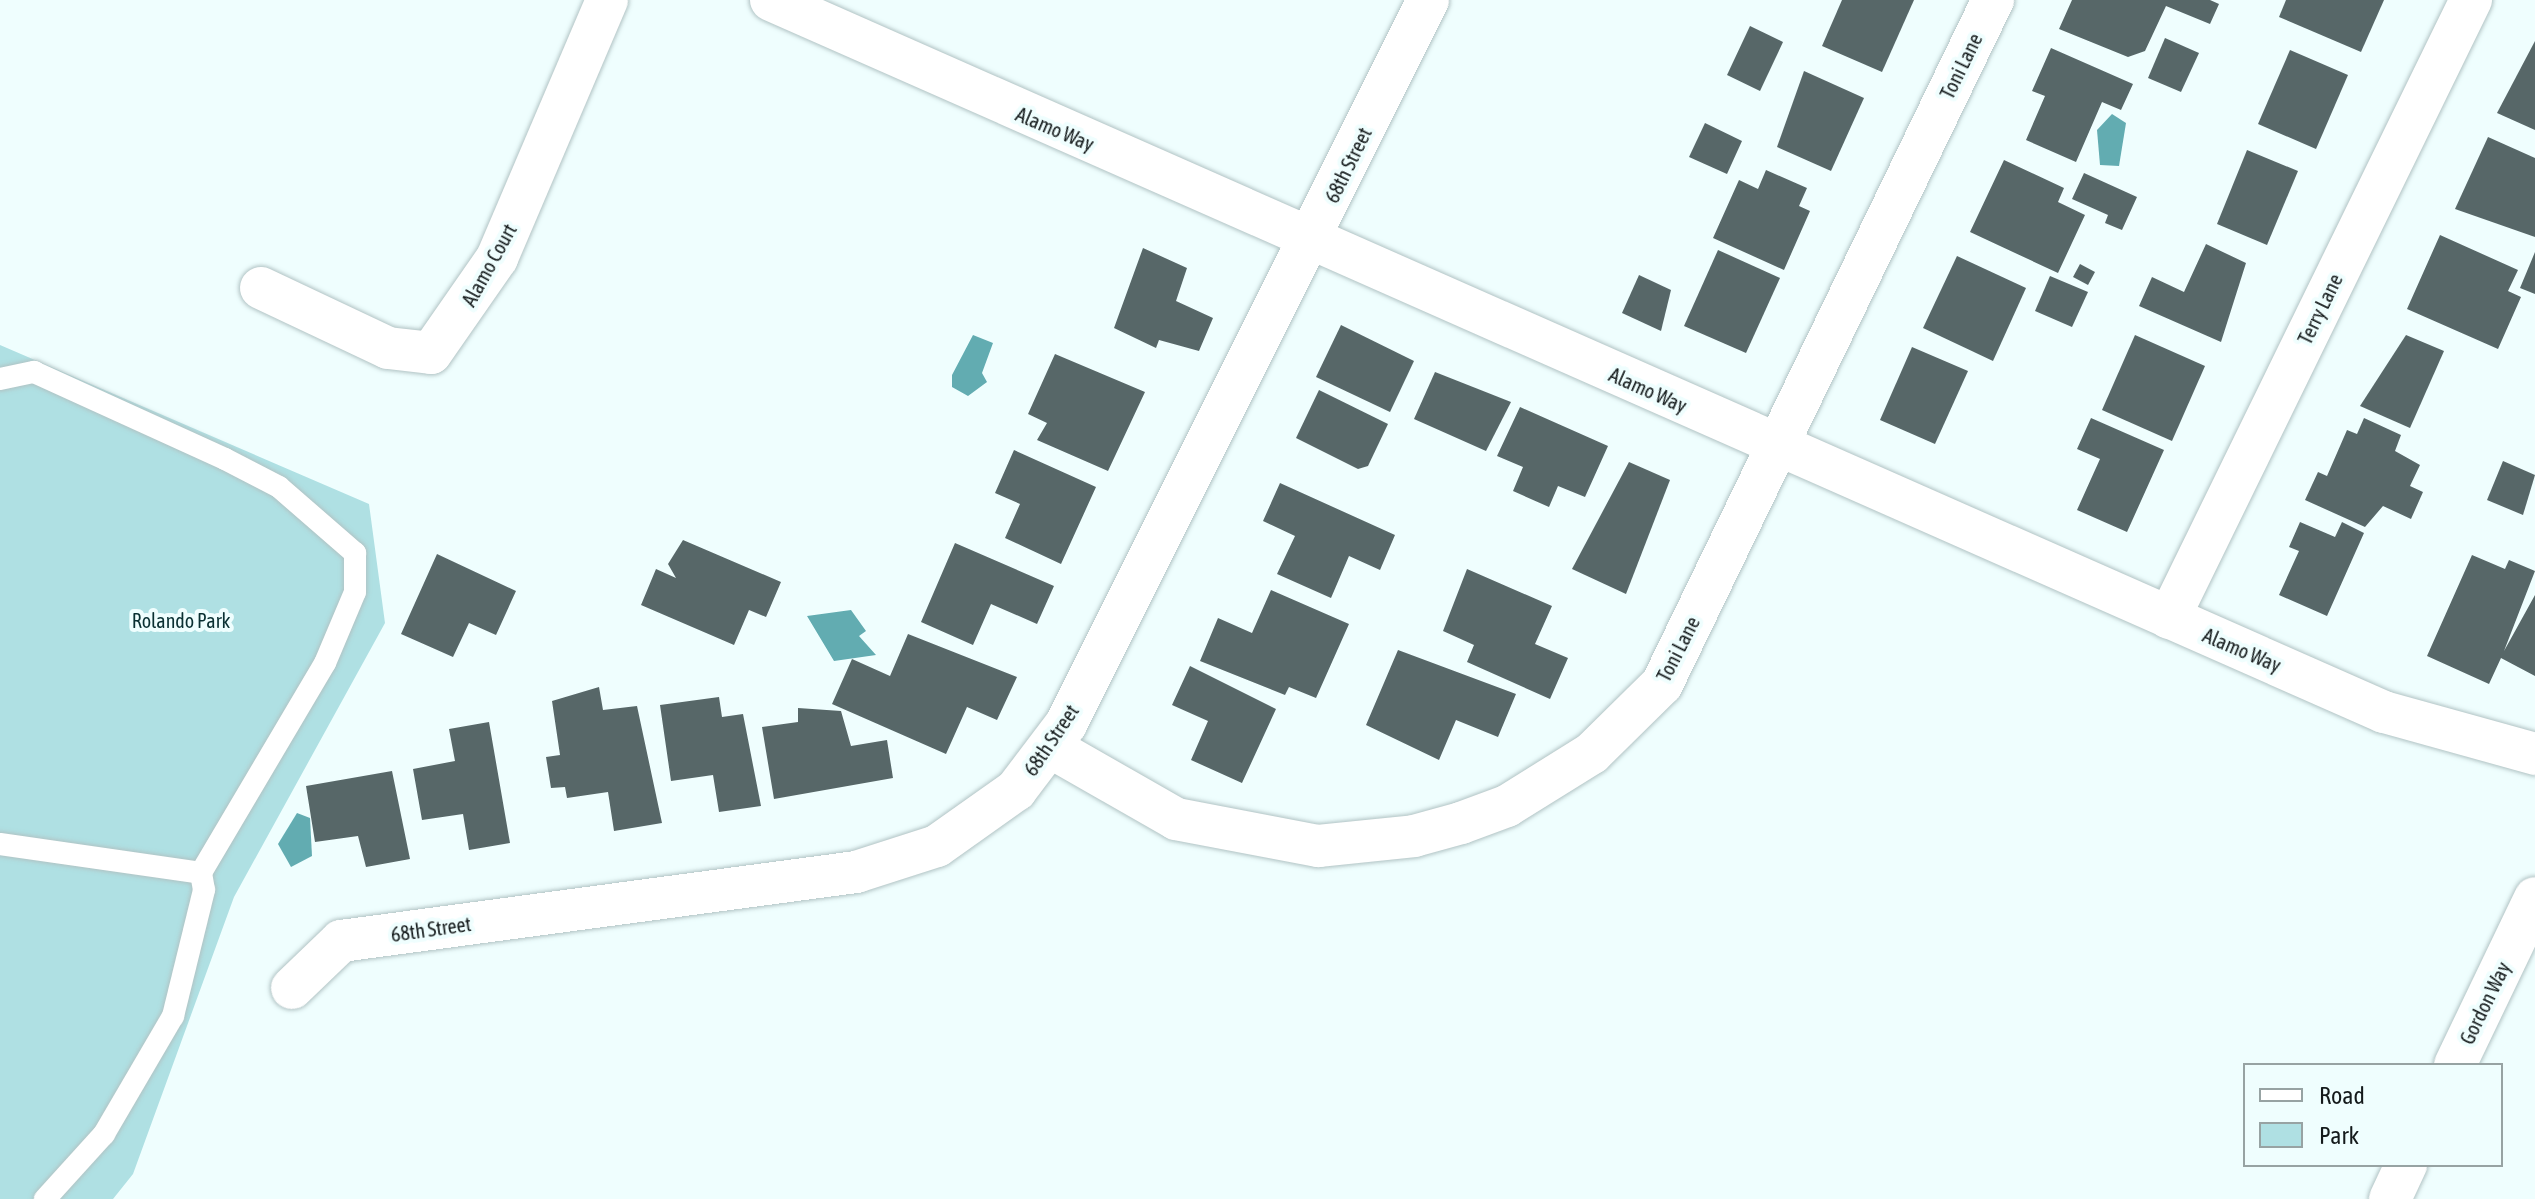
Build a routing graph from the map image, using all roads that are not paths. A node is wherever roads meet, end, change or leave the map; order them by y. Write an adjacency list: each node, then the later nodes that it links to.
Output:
1 (607, 0): 7 (street, Alamo Court)
2 (771, 0): 6 (street, Alamo Way)
3 (1428, 0): 6 (street, 68th Street)
4 (1993, 0): 9 (street, Toni Lane)
5 (2471, 0): 10 (street, Terry Lane)
6 (1312, 240): 9 (street, Alamo Way); 11 (street, 68th Street)
7 (261, 288)
8 (0, 379): 14 (lane)
9 (1775, 446): 10 (street, Alamo Way); 11 (street, Toni Lane)
10 (2169, 618): 12 (street, Alamo Way)
11 (1050, 747): 16 (street, 68th Street)
12 (2535, 754)
13 (0, 844): 14 (lane)
14 (201, 873): 19 (lane)
15 (2535, 898): 17 (street, Gordon Way)
16 (292, 988)
17 (2456, 1063)
18 (2405, 1167): 20 (street)
19 (45, 1199)
20 (2390, 1199)

